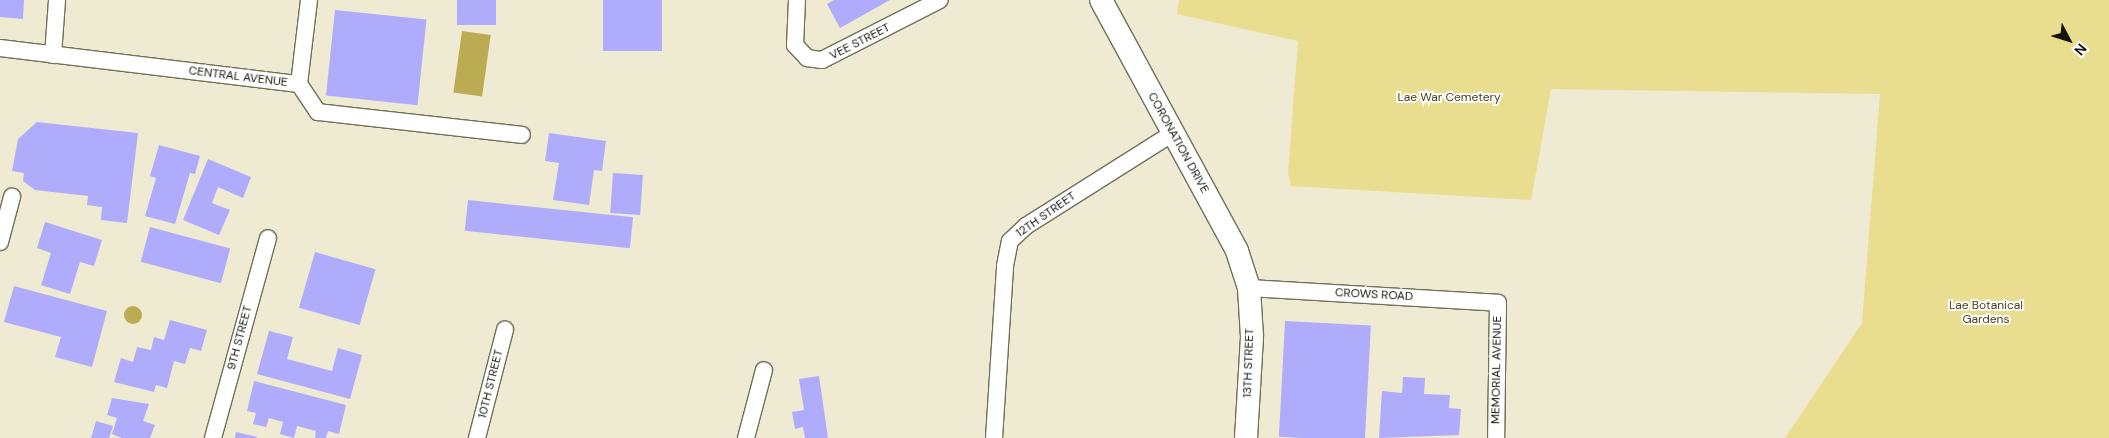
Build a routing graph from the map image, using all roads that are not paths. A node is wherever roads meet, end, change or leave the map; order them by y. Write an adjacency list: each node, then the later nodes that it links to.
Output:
1 (58, 0): 7 (street)
2 (309, 0): 8 (street)
3 (797, 0): 4 (street, VEE STREET)
4 (940, 0)
5 (1101, 0): 9 (street, CORONATION DRIVE)
6 (0, 48): 7 (street, CENTRAL AVENUE)
7 (53, 55): 8 (street, CENTRAL AVENUE)
8 (299, 84): 10 (street, CENTRAL AVENUE)
9 (1173, 133): 14 (street, CORONATION DRIVE); 21 (street, 12TH STREET)
10 (522, 135)
11 (12, 197): 13 (street)
12 (268, 238): 18 (street, 9TH STREET)
13 (0, 242)
14 (1249, 288): 15 (street, CROWS ROAD); 22 (street, 13TH STREET)
15 (1498, 303): 23 (street, MEMORIAL AVENUE)
16 (505, 330): 19 (street, 10TH STREET)
17 (764, 370): 20 (street)
18 (213, 438)
19 (477, 438)
20 (746, 438)
21 (994, 438)
22 (1246, 438)
23 (1496, 438)

